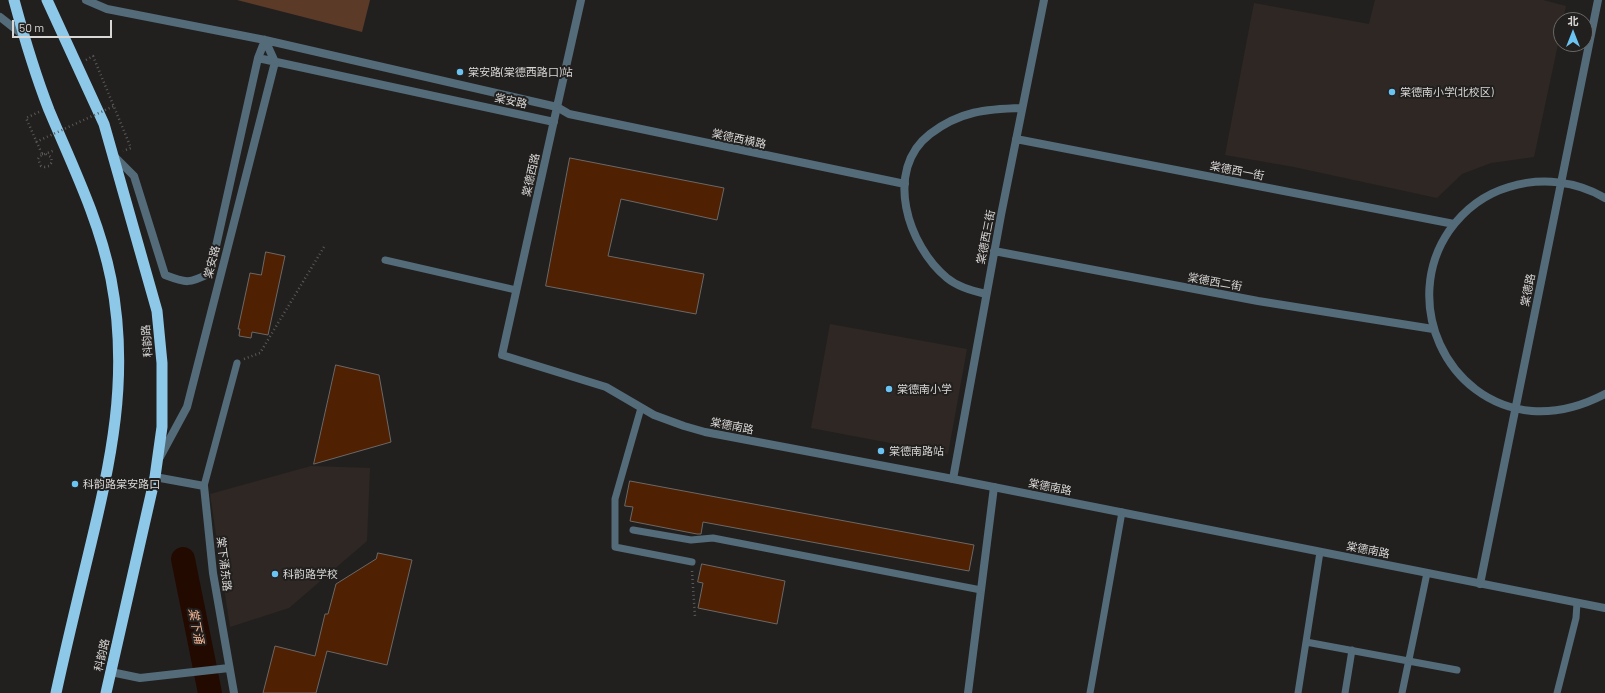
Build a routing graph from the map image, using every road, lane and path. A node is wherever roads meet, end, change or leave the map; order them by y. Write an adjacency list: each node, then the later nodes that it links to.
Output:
1 (14, 0): 8 (highway)
2 (47, 0): 23 (highway, 科韵路)
3 (86, 0): 9 (street, 棠安路)
4 (581, 0): 14 (street, 棠德西路)
5 (1044, 0): 15 (street, 棠德西三街)
6 (1598, 0): 24 (street, 棠德路)
7 (0, 17): 8 (street)
8 (24, 35): 60 (highway)
9 (264, 40): 11 (street, 棠安路); 12 (street); 14 (street, 棠安路)
10 (93, 56): 13 (path)
11 (258, 58): 12 (street, 棠安路); 23 (street, 棠安路)
12 (275, 62): 18 (street, 棠安路); 39 (street, 棠安路)
13 (114, 106): 20 (path, bridge); 21 (path)
14 (558, 107): 16 (street, 棠德西横路); 18 (street, 棠德西路)
15 (1022, 108): 19 (street, 棠德西三街); 25 (street)
16 (569, 114): 18 (street); 25 (street, 棠德西横路)
17 (26, 118): 20 (path)
18 (554, 122): 31 (street, 棠德西路)
19 (1016, 139): 27 (street, 棠德西一街); 29 (street, 棠德西三街)
20 (36, 142): 22 (path, bridge)
21 (131, 148)
22 (40, 156)
23 (114, 156): 39 (highway, 科韵路)
24 (1561, 182): 26 (street); 27 (street); 38 (street, 棠德路)
25 (905, 184): 32 (street)
26 (1605, 198)
27 (1454, 224): 33 (street)
28 (324, 247): 35 (path)
29 (994, 251): 32 (street, 棠德西三街); 33 (street, 棠德西二街)
30 (385, 260): 31 (lane)
31 (516, 290): 34 (street, 棠德西路)
32 (986, 294): 41 (street, 棠德西三街)
33 (1434, 329): 38 (street)
34 (502, 355): 37 (street, 棠德南路)
35 (237, 363): 42 (lane)
36 (1605, 394): 38 (street)
37 (641, 408): 41 (street, 棠德南路); 47 (lane)
38 (1516, 408): 49 (street, 棠德路)
39 (157, 461): 40 (highway, 科韵路)
40 (155, 477): 42 (street); 59 (highway, 科韵路)
41 (953, 478): 43 (street, 棠德南路)
42 (204, 486): 57 (street, 棠下涌东路)
43 (994, 487): 44 (street, 棠德南路); 50 (street)
44 (1122, 512): 46 (street, 棠德南路); 64 (lane)
45 (633, 530): 50 (lane)
46 (1320, 552): 48 (street, 棠德南路); 54 (lane)
47 (692, 562): 53 (path)
48 (1427, 574): 49 (street, 棠德南路); 56 (lane)
49 (1480, 584): 51 (street, 棠德南路)
50 (981, 590): 63 (street)
51 (1578, 603): 52 (street, 棠德南路); 68 (lane)
52 (1605, 608)
53 (694, 617)
54 (1306, 642): 55 (lane); 65 (lane)
55 (1352, 650): 56 (lane); 66 (lane)
56 (1409, 661): 58 (lane); 67 (lane)
57 (229, 668): 59 (street); 62 (street, 棠下涌东路)
58 (1457, 670)
59 (111, 672): 61 (highway, 科韵路)
60 (56, 693)
61 (106, 693)
62 (234, 693)
63 (968, 693)
64 (1090, 693)
65 (1298, 693)
66 (1345, 693)
67 (1402, 693)
68 (1556, 693)

